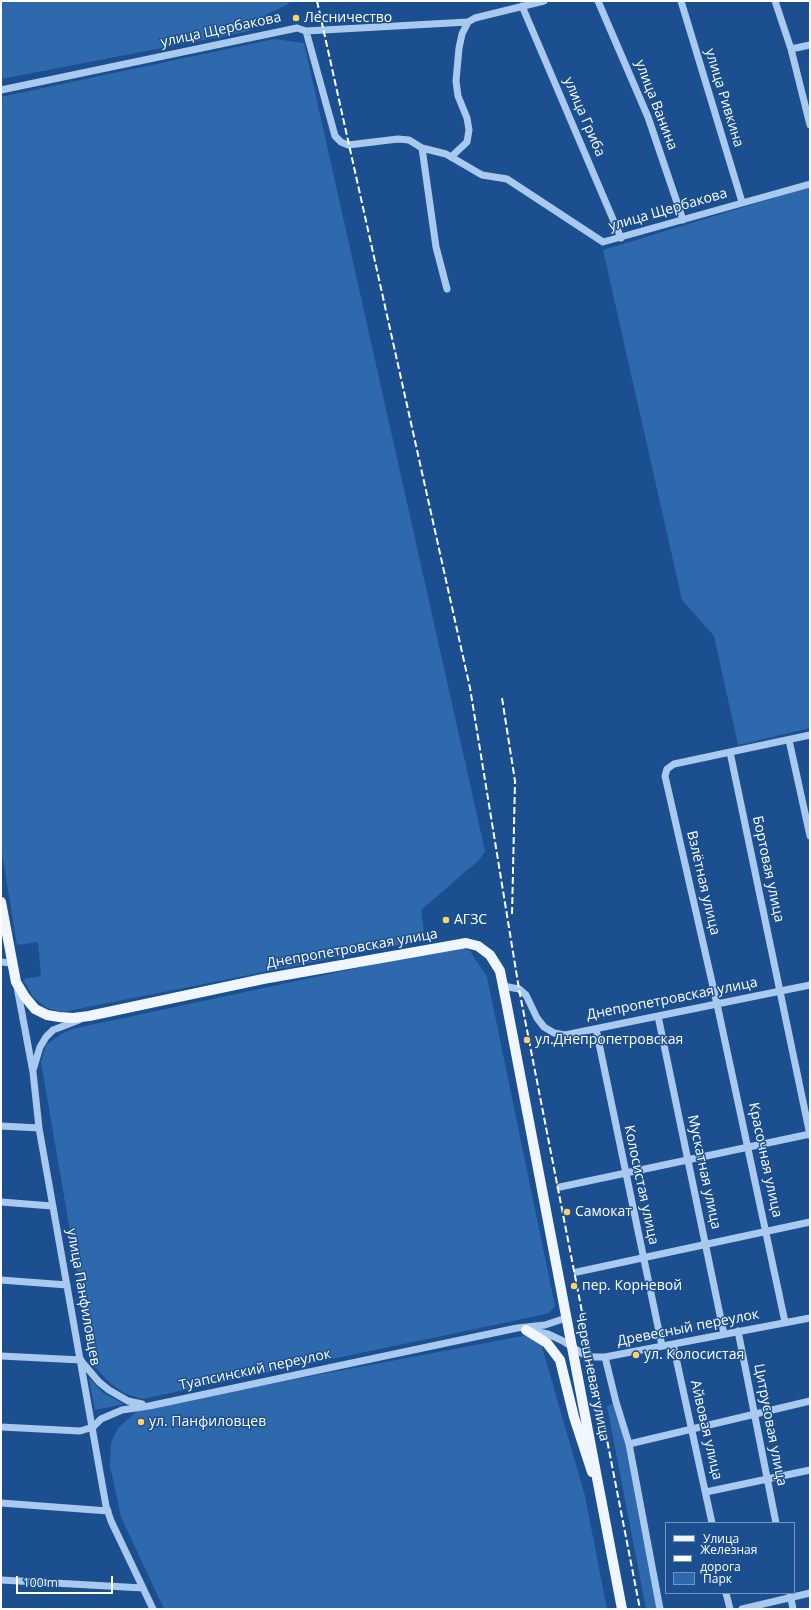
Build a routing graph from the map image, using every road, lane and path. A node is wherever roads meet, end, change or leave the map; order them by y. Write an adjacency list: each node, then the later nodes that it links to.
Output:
1 (544, 1): 5 (street)
2 (598, 1): 16 (street, улица Ванина)
3 (681, 1): 15 (street, улица Ривкина)
4 (775, 1): 9 (street)
5 (522, 6): 6 (street); 17 (street, улица Гриба)
6 (468, 22): 7 (street); 13 (street)
7 (306, 31): 10 (street, улица Щербакова); 12 (street, улица Щербакова)
8 (810, 45): 9 (street)
9 (791, 49): 11 (street)
10 (1, 90)
11 (810, 125)
12 (422, 148): 13 (street, улица Щербакова); 18 (street)
13 (451, 157): 17 (street, улица Щербакова)
14 (810, 184): 15 (street, улица Щербакова)
15 (742, 202): 16 (street, улица Щербакова)
16 (683, 220): 17 (street, улица Щербакова)
17 (621, 238)
18 (447, 289)
19 (810, 735): 20 (street)
20 (789, 740): 21 (street); 22 (street)
21 (730, 752): 28 (street, Бортовая улица); 29 (street, Взлётная улица)
22 (810, 836)
23 (1, 902): 24 (main road)
24 (6, 962): 25 (main road, Днепропетровская улица)
25 (16, 982): 30 (main road, Днепропетровская улица); 33 (street, улица Панфиловцев)
26 (810, 985): 28 (street, Днепропетровская улица)
27 (503, 986): 30 (main road, Днепропетровская улица); 32 (street, Днепропетровская улица); 50 (main road, Черешневая улица)
28 (781, 991): 29 (street, Днепропетровская улица); 36 (street, Бортовая улица)
29 (718, 1004): 31 (street, Днепропетровская улица); 37 (street, Красочная улица)
30 (89, 1016): 33 (street)
31 (658, 1016): 32 (street, Днепропетровская улица); 38 (street, Мускатная улица)
32 (596, 1029): 39 (street, Колосистая улица)
33 (32, 1072): 35 (street, улица Панфиловцев)
34 (1, 1126): 35 (street)
35 (39, 1128): 42 (street, улица Панфиловцев)
36 (810, 1134): 37 (street)
37 (748, 1147): 38 (street); 44 (street, Красочная улица)
38 (688, 1160): 39 (street); 45 (street, Мускатная улица)
39 (625, 1174): 40 (street); 46 (street, Колосистая улица)
40 (560, 1187)
41 (1, 1202): 42 (street)
42 (52, 1206): 49 (street, улица Панфиловцев)
43 (810, 1222): 44 (street)
44 (766, 1231): 45 (street); 52 (street, Красочная улица)
45 (706, 1244): 46 (street); 55 (street, Мускатная улица)
46 (643, 1258): 47 (street); 57 (street, Колосистая улица)
47 (577, 1272)
48 (1, 1280): 49 (street)
49 (68, 1285): 61 (street, улица Панфиловцев)
50 (566, 1318): 53 (street, Туапсинский переулок); 58 (main road, Черешневая улица)
51 (810, 1318): 52 (street, Древесный переулок)
52 (784, 1322): 54 (street, Древесный переулок)
53 (522, 1329): 58 (street, Туапсинский переулок); 63 (street, Туапсинский переулок); 71 (main road)
54 (738, 1331): 55 (street, Древесный переулок); 64 (street, Цитрусовая улица)
55 (724, 1334): 56 (street, Древесный переулок)
56 (673, 1344): 57 (street, Древесный переулок); 67 (street, Айвовая улица)
57 (662, 1346): 60 (street, Древесный переулок)
58 (573, 1347): 60 (street, Древесный переулок); 71 (main road, Черешневая улица)
59 (1, 1356): 61 (street)
60 (605, 1357): 68 (street, Черешневая улица)
61 (81, 1360): 63 (street); 66 (street, улица Панфиловцев)
62 (810, 1401): 64 (street)
63 (150, 1406): 66 (street, Туапсинский переулок)
64 (754, 1414): 67 (street); 70 (street, Цитрусовая улица)
65 (1, 1427): 66 (street)
66 (93, 1428): 74 (street, улица Панфиловцев)
67 (692, 1428): 68 (street); 72 (street, Айвовая улица)
68 (629, 1444): 84 (street, Черешневая улица)
69 (810, 1470): 70 (street)
70 (767, 1480): 72 (street); 76 (street, Цитрусовая улица)
71 (598, 1482): 83 (main road, Черешневая улица)
72 (706, 1492): 75 (street, Айвовая улица)
73 (1, 1503): 74 (street)
74 (108, 1511): 78 (street, улица Панфиловцев)
75 (712, 1522)
76 (776, 1522)
77 (1, 1580): 78 (street)
78 (143, 1588): 82 (street, улица Панфиловцев)
79 (810, 1593): 81 (street)
80 (726, 1594): 85 (street)
81 (790, 1595): 86 (street); 87 (street)
82 (153, 1609)
83 (622, 1609)
84 (660, 1609)
85 (730, 1609)
86 (742, 1609)
87 (793, 1609)

